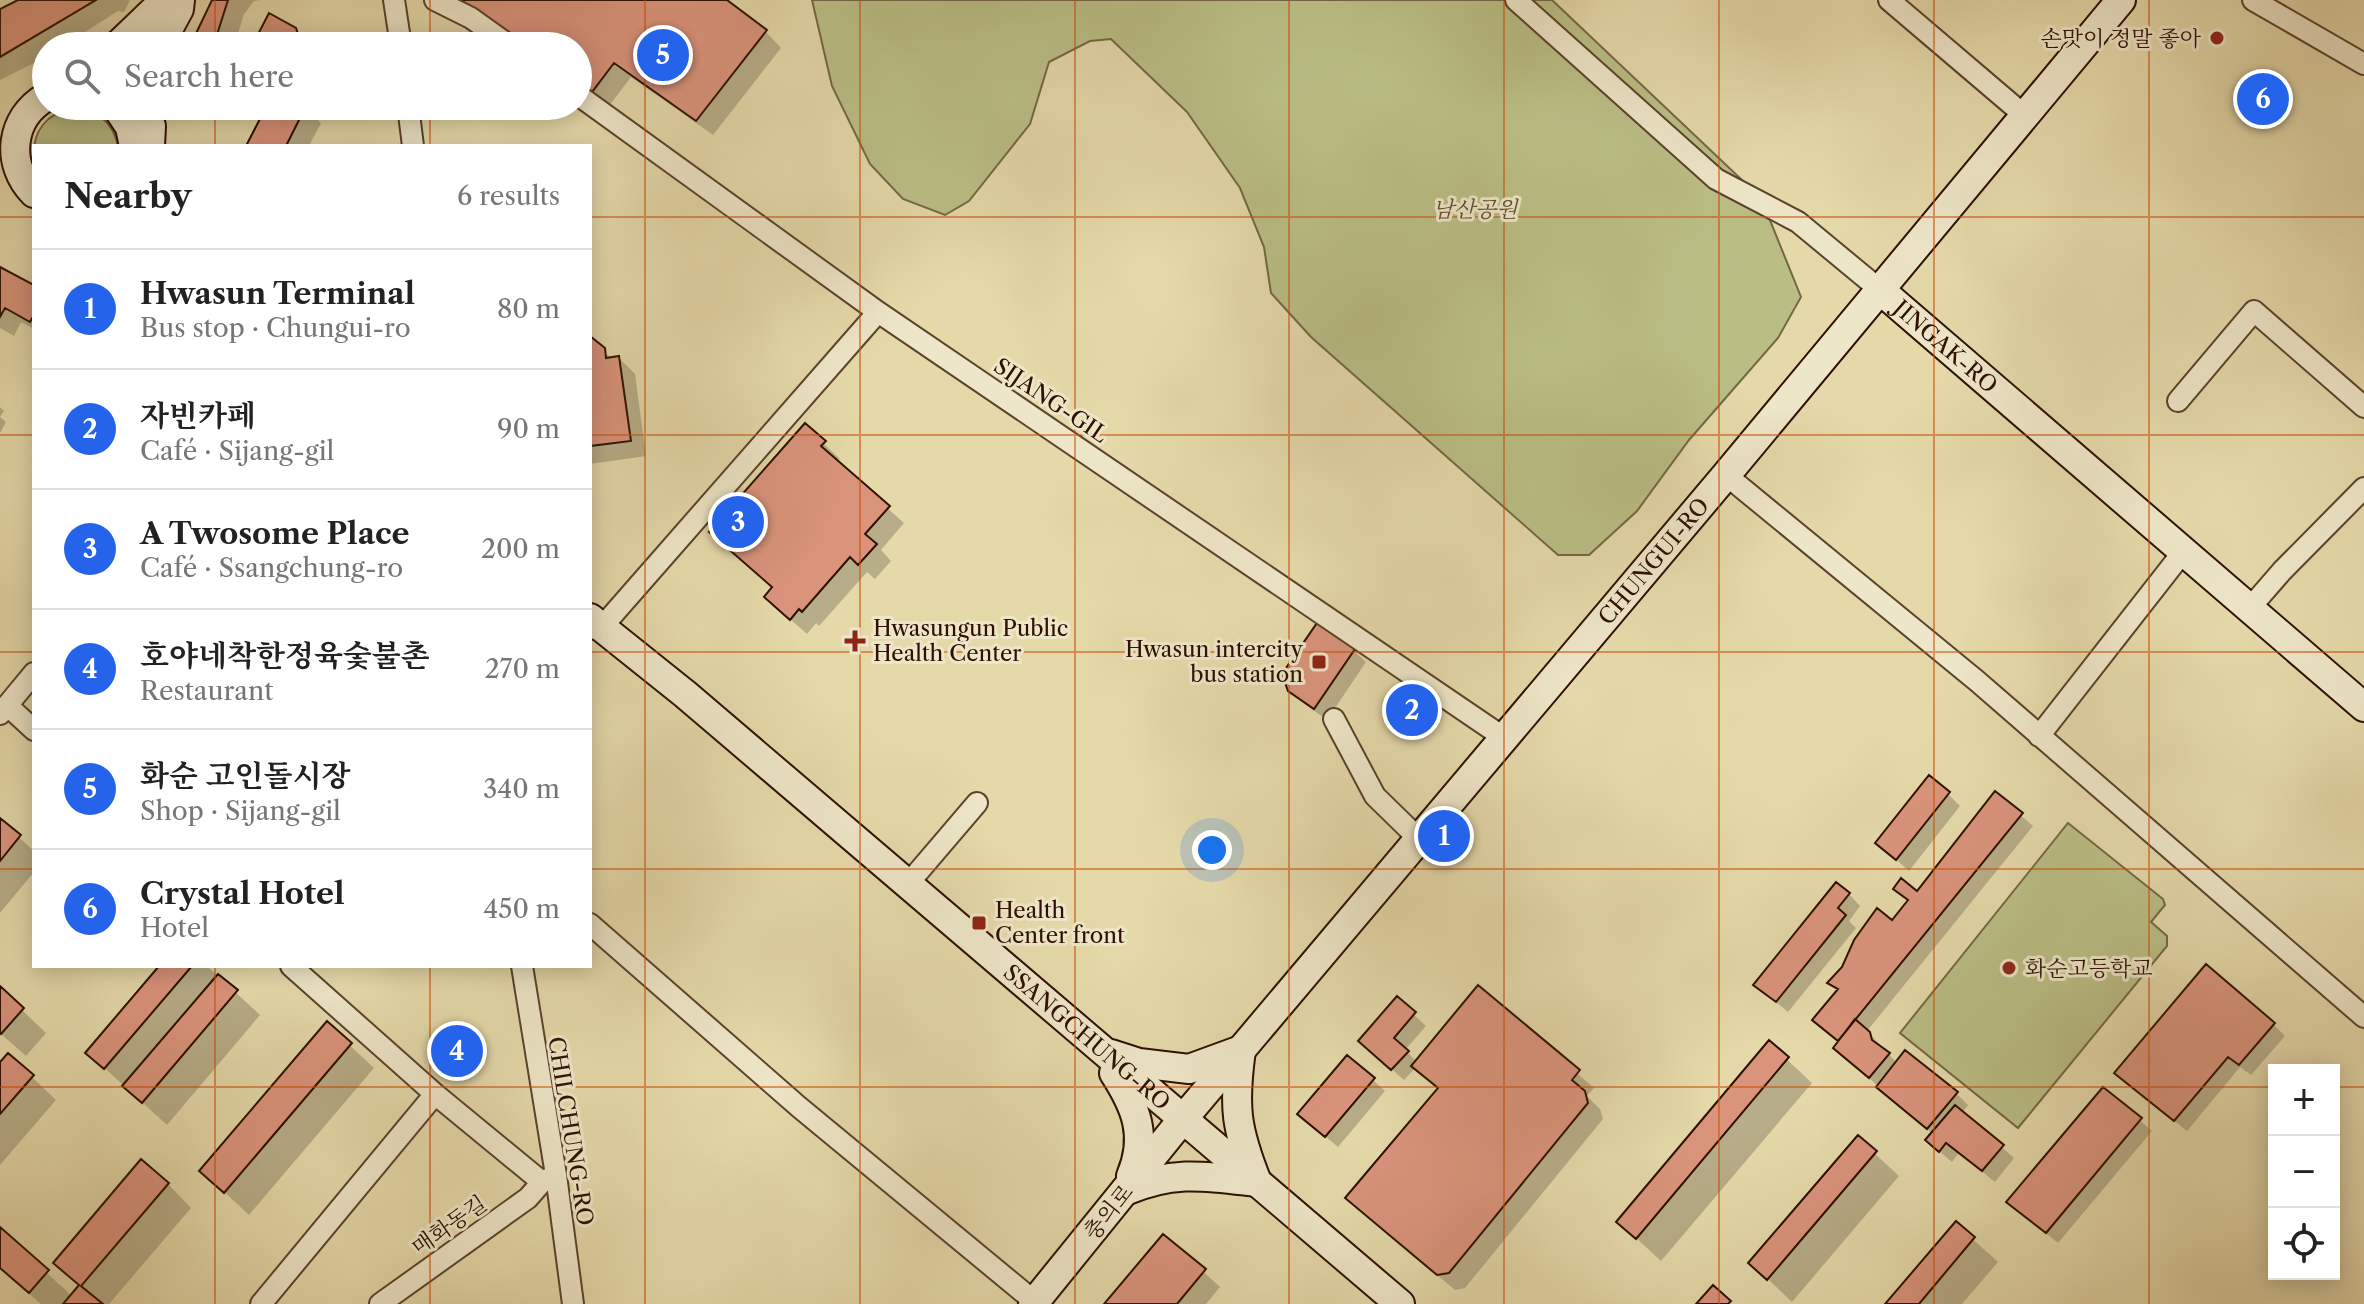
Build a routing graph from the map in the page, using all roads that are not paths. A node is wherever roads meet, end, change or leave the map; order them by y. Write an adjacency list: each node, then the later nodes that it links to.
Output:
1 (165, 0): 9 (street)
2 (180, 0): 10 (street)
3 (394, 0): 11 (street)
4 (435, 0): 12 (street)
5 (1516, 0): 25 (street, JINGAK-RO)
6 (1889, 0): 17 (street)
7 (2121, 0): 17 (street, CHUNGUI-RO)
8 (2253, 0): 13 (street)
9 (132, 32)
10 (167, 32)
11 (399, 32)
12 (490, 32)
13 (2364, 64)
14 (32, 105): 21 (street)
15 (592, 105): 26 (street, SIJANG-GIL)
16 (32, 108): 24 (street)
17 (2024, 115): 25 (street, CHUNGUI-RO)
18 (127, 120): 22 (street)
19 (143, 120): 22 (street)
20 (410, 120): 23 (street)
21 (0, 122)
22 (139, 144)
23 (413, 144)
24 (22, 188)
25 (1879, 289): 29 (street, CHUNGUI-RO); 31 (street, JINGAK-RO)
26 (878, 312): 33 (street); 40 (street, SIJANG-GIL)
27 (2178, 401): 28 (street)
28 (2364, 407)
29 (1726, 475): 39 (street); 40 (street, CHUNGUI-RO)
30 (2364, 488): 32 (street)
31 (2183, 552): 32 (street, JINGAK-RO); 39 (street)
32 (2249, 609): 35 (street, JINGAK-RO)
33 (594, 625): 43 (street, SSANGCHUNG-RO)
34 (32, 675): 36 (street)
35 (2364, 707)
36 (4, 710): 38 (street)
37 (1334, 719): 42 (street)
38 (32, 729)
39 (2039, 736): 47 (street)
40 (1503, 737): 42 (street, CHUNGUI-RO)
41 (977, 803): 43 (street)
42 (1418, 838): 48 (street, CHUNGUI-RO)
43 (907, 885): 49 (street, SSANGCHUNG-RO)
44 (592, 926): 55 (street)
45 (293, 968): 50 (street)
46 (522, 968): 52 (street, CHILCHUNG-RO)
47 (2364, 1017)
48 (1241, 1050): 49 (street); 51 (street, CHUNGUI-RO); 53 (street)
49 (1100, 1051): 51 (street, SSANGCHUNG-RO); 54 (street)
50 (435, 1094): 52 (street); 56 (street)
51 (1182, 1120): 53 (street, SSANGCHUNG-RO); 54 (street, 충의로)
52 (549, 1178): 57 (street, 매화동길); 58 (street, CHILCHUNG-RO)
53 (1257, 1182): 54 (street); 59 (street, SSANGCHUNG-RO)
54 (1124, 1191): 55 (street, 충의로)
55 (1034, 1303)
56 (261, 1304)
57 (380, 1304)
58 (573, 1304)
59 (1400, 1304)

